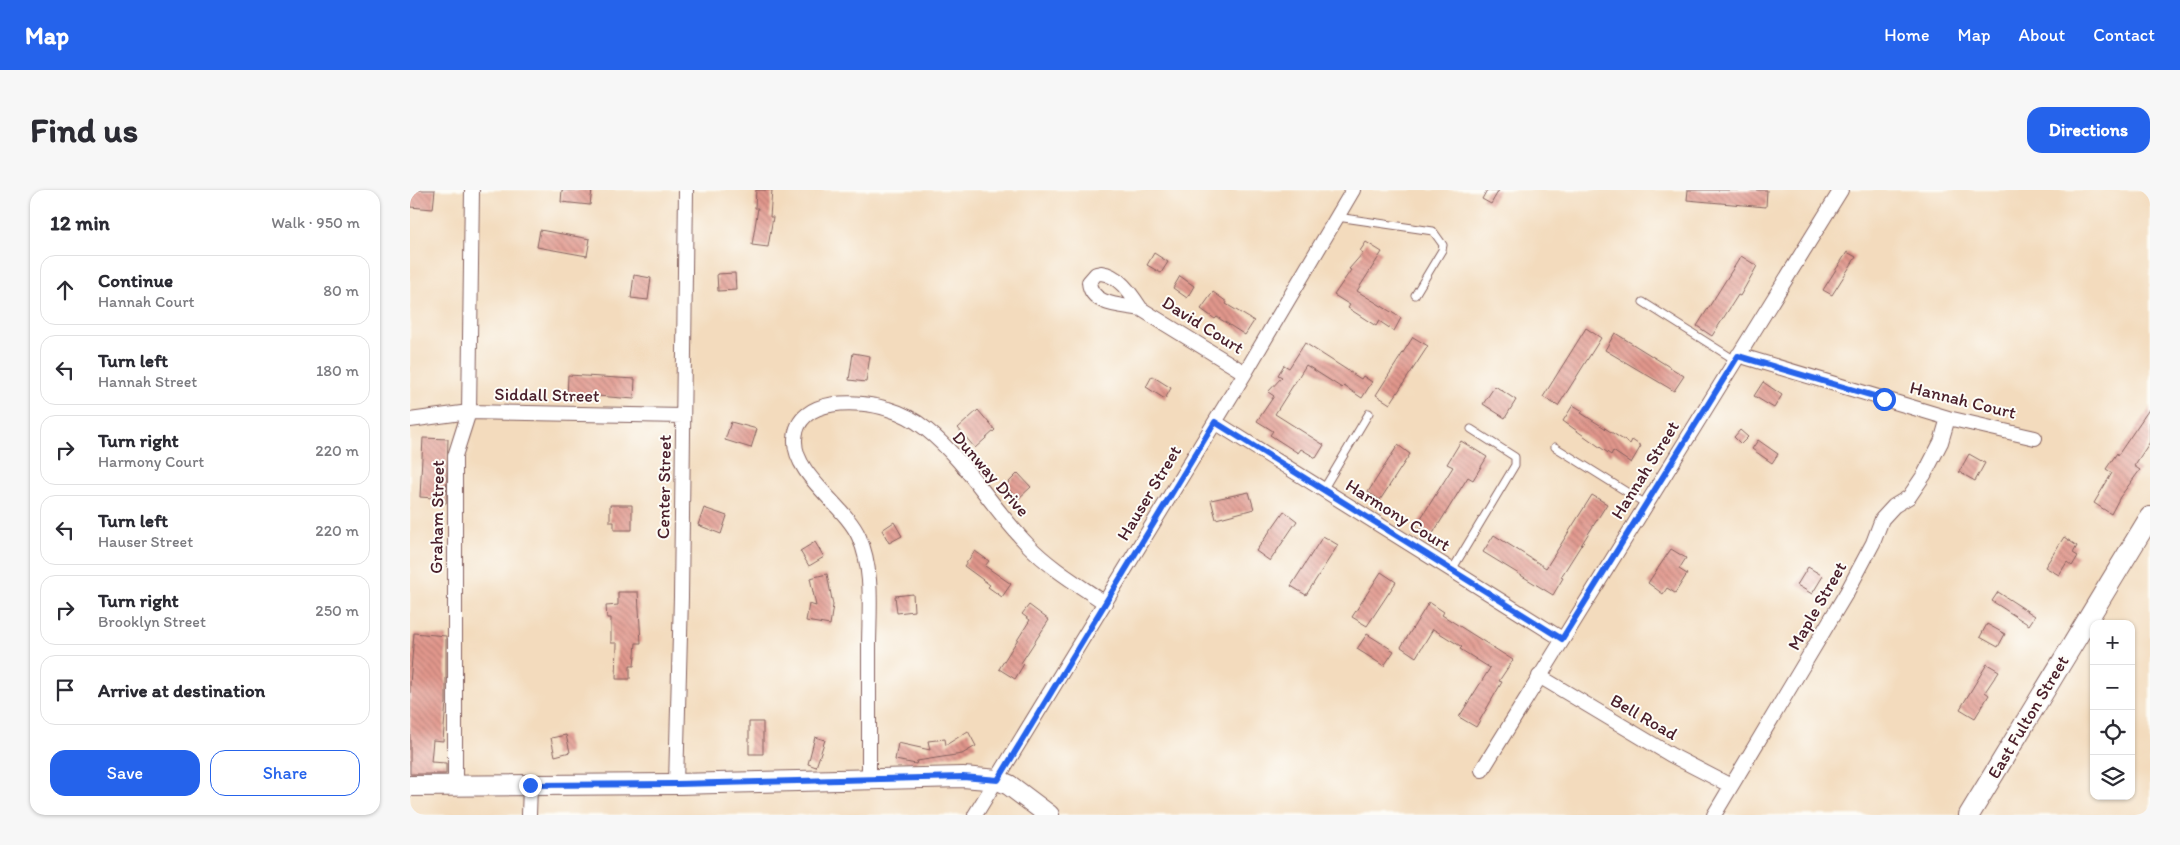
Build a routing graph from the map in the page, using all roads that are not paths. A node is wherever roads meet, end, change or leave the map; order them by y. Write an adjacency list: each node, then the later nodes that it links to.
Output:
1 (472, 190): 11 (street, Graham Street)
2 (686, 190): 13 (street, Center Street)
3 (1353, 190): 5 (street, Hauser Street)
4 (1841, 190): 9 (street, Hannah Street)
5 (1337, 217): 6 (lane); 10 (street, Hauser Street)
6 (1415, 295)
7 (1643, 302): 9 (lane)
8 (1141, 309): 10 (street, David Court)
9 (1737, 358): 14 (street, Hannah Court); 21 (street, Hannah Street)
10 (1245, 373): 16 (street, Hauser Street)
11 (469, 412): 13 (street, Siddall Street); 15 (street, Siddall Street); 33 (street, Graham Street)
12 (1369, 413): 20 (lane)
13 (683, 416): 30 (street, Center Street)
14 (1948, 418): 18 (street, Hannah Court); 34 (street, Maple Street)
15 (410, 420)
16 (1215, 422): 20 (street, Harmony Court); 24 (street, Hauser Street)
17 (1471, 429): 23 (lane)
18 (2035, 438)
19 (1555, 447): 21 (lane)
20 (1323, 490): 23 (street, Harmony Court)
21 (1646, 504): 25 (street, Hannah Street)
22 (2150, 517): 39 (street, East Fulton Street)
23 (1452, 570): 25 (street, Harmony Court)
24 (1105, 603): 28 (street, Dunway Drive); 29 (street, Hauser Street)
25 (1562, 639): 26 (street, Hannah Street)
26 (1539, 676): 27 (street, Hannah Street); 34 (street, Bell Road)
27 (1482, 770)
28 (869, 779): 29 (street); 30 (street)
29 (998, 780): 36 (street, Hauser Street); 37 (street)
30 (676, 784): 31 (street)
31 (530, 785): 33 (street); 35 (street)
32 (410, 786): 33 (street)
33 (455, 786)
34 (1732, 786): 38 (street, Maple Street)
35 (530, 815)
36 (975, 815)
37 (1048, 815)
38 (1714, 815)
39 (1969, 815)

